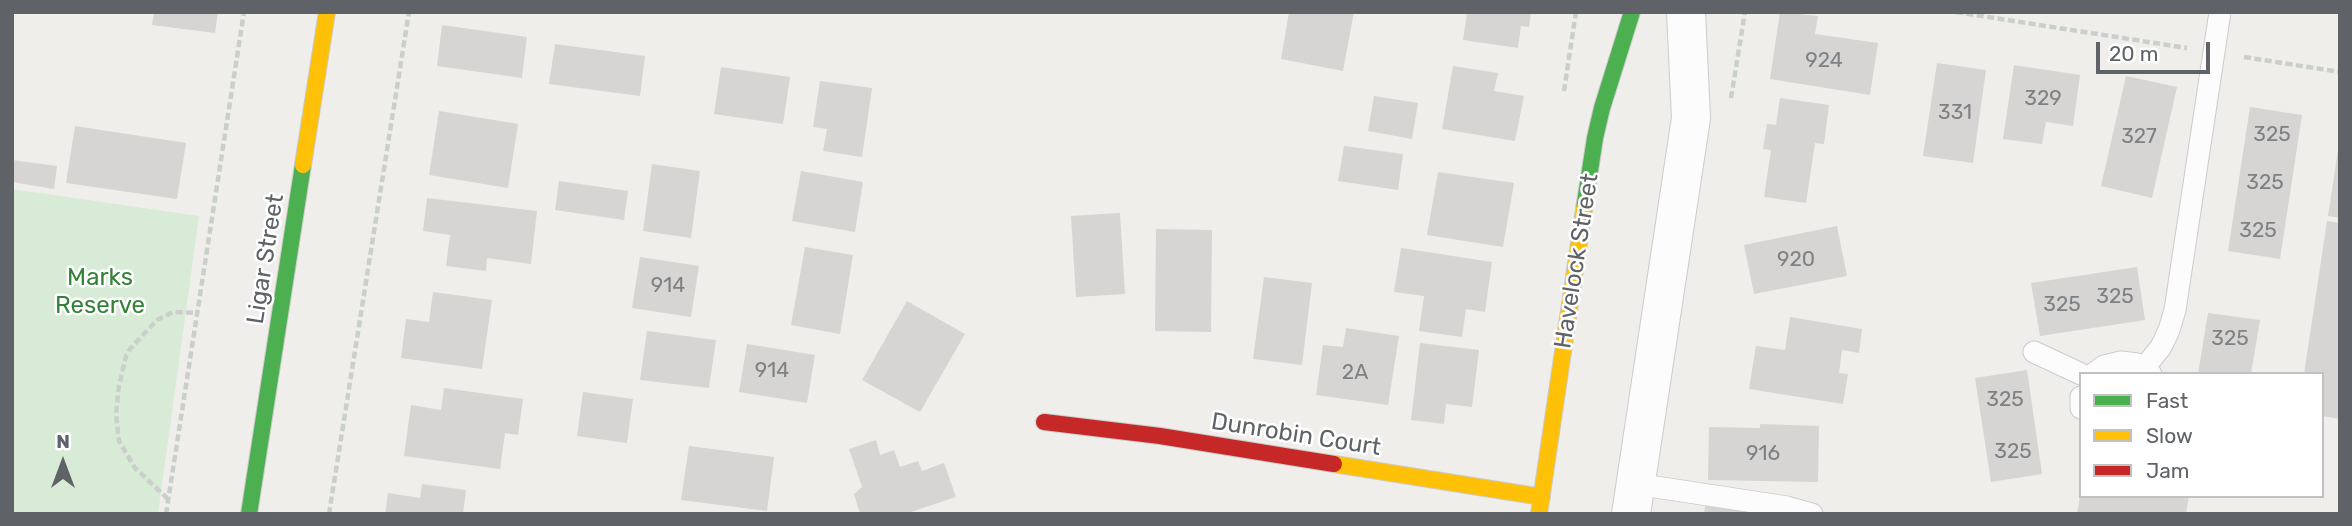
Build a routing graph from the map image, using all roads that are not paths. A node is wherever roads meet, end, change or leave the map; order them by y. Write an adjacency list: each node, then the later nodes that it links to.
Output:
1 (327, 12): 12 (street, Ligar Street)
2 (1632, 12): 10 (street, Havelock Street)
3 (1686, 12): 11 (street)
4 (2220, 12): 6 (lane)
5 (2034, 352): 8 (lane)
6 (2148, 371): 7 (lane)
7 (2096, 372)
8 (2079, 373)
9 (1044, 422): 10 (street, Dunrobin Court)
10 (1542, 497): 13 (street, Havelock Street)
11 (1633, 499): 14 (lane)
12 (249, 514)
13 (1539, 514)
14 (1812, 514)

